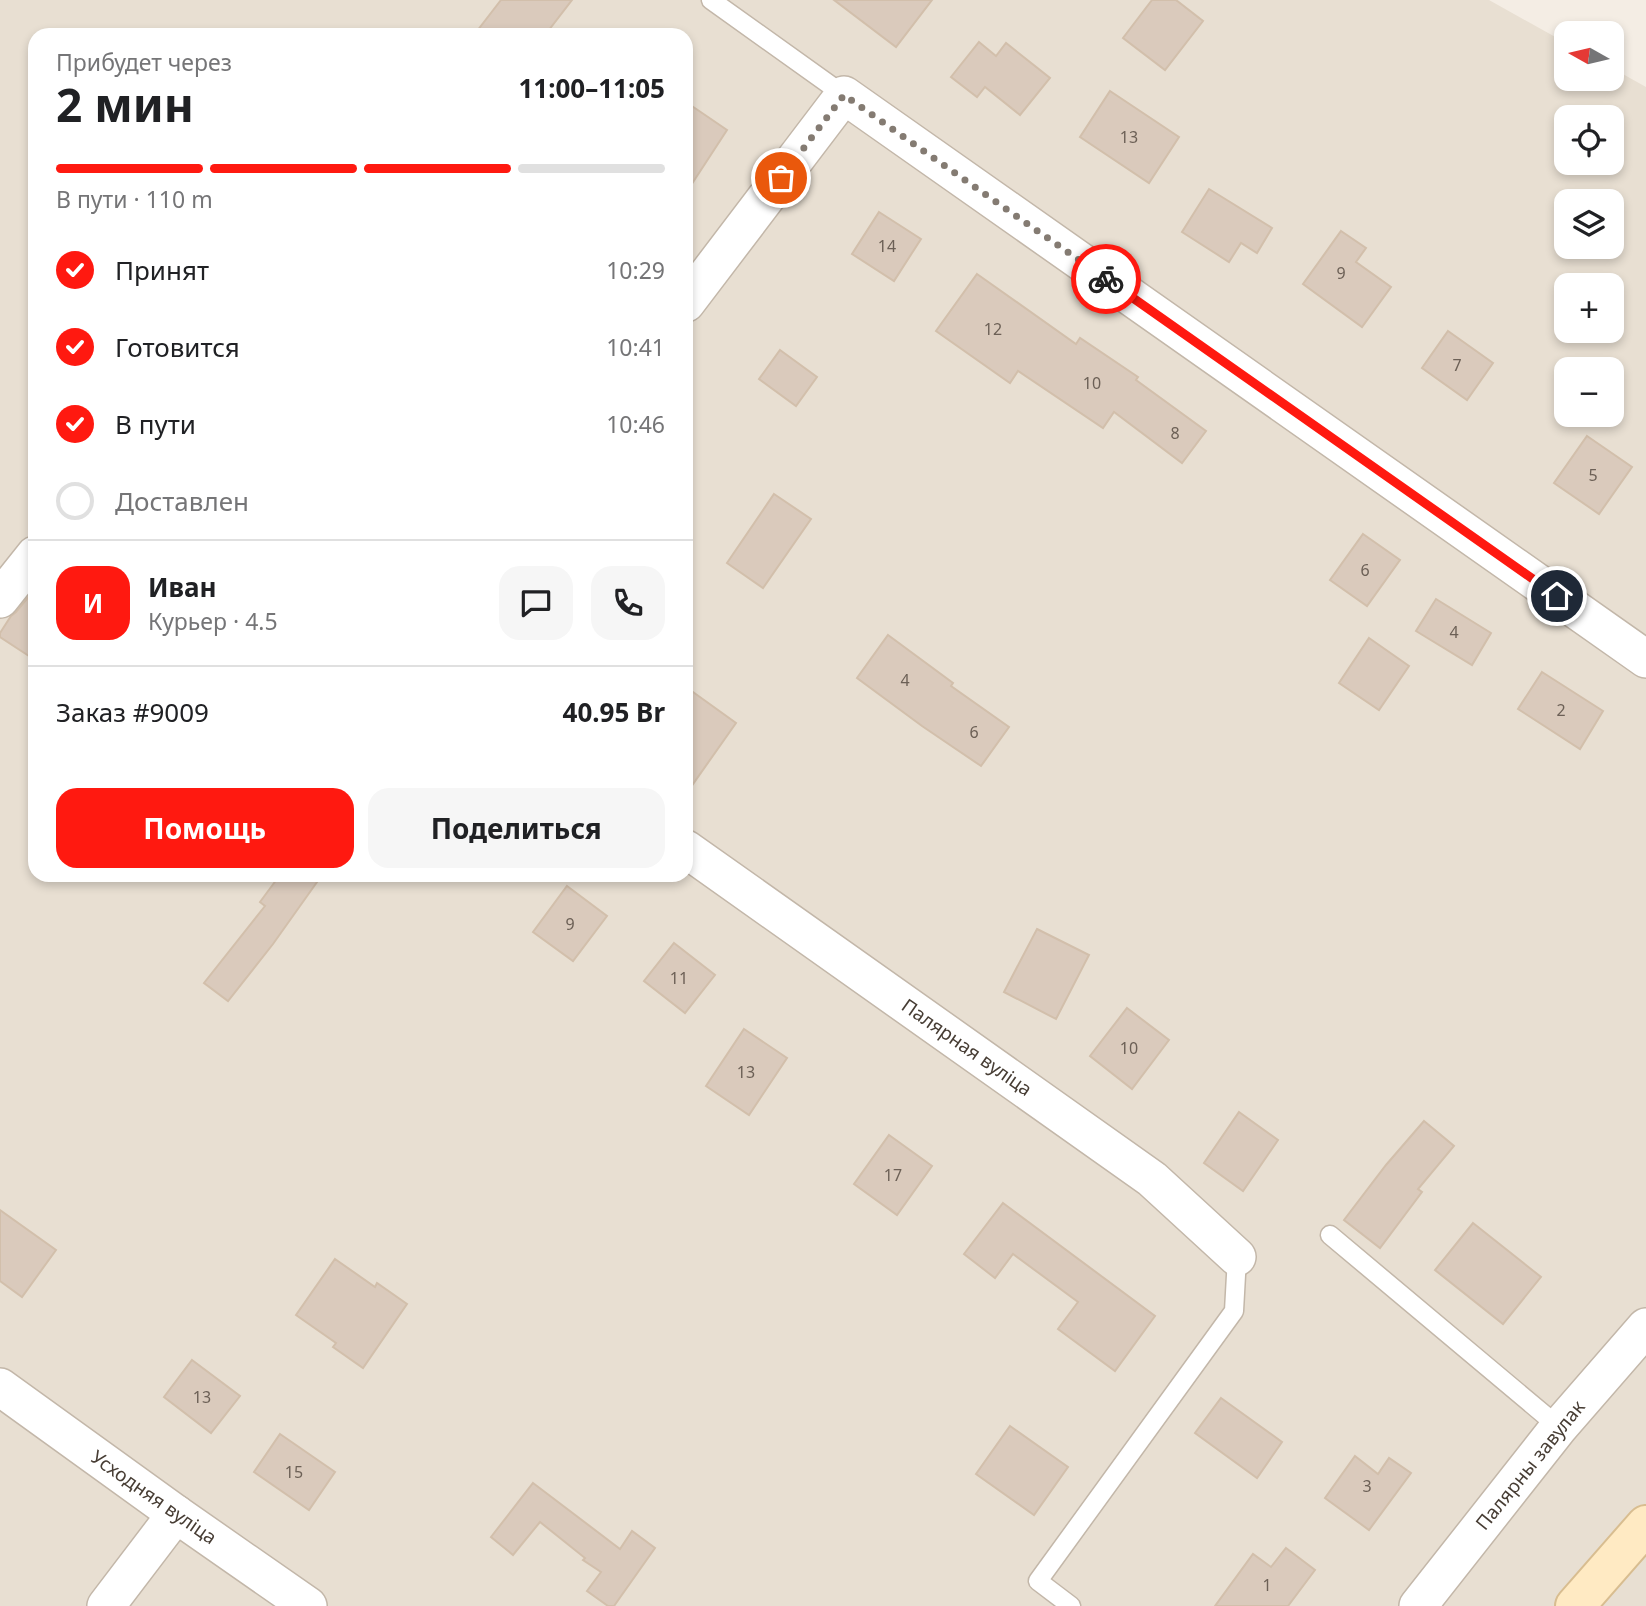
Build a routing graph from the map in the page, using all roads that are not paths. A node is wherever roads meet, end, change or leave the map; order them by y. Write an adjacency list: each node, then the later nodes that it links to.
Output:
1 (711, 0): 2 (lane)
2 (844, 95): 3 (street); 6 (street)
3 (693, 294)
4 (28, 564): 5 (street)
5 (0, 599)
6 (1646, 659)
7 (693, 854): 9 (street, Палярная вуліца)
8 (1330, 1235): 12 (lane)
9 (1237, 1257): 17 (lane)
10 (1646, 1328): 12 (street, Палярны завулак)
11 (0, 1387): 13 (street, Усходняя вуліца)
12 (1559, 1427): 18 (street, Палярны завулак)
13 (177, 1514): 15 (street); 16 (street, Усходняя вуліца)
14 (1646, 1525): 19 (street)
15 (106, 1606)
16 (308, 1606)
17 (1072, 1606)
18 (1418, 1606)
19 (1575, 1606)

